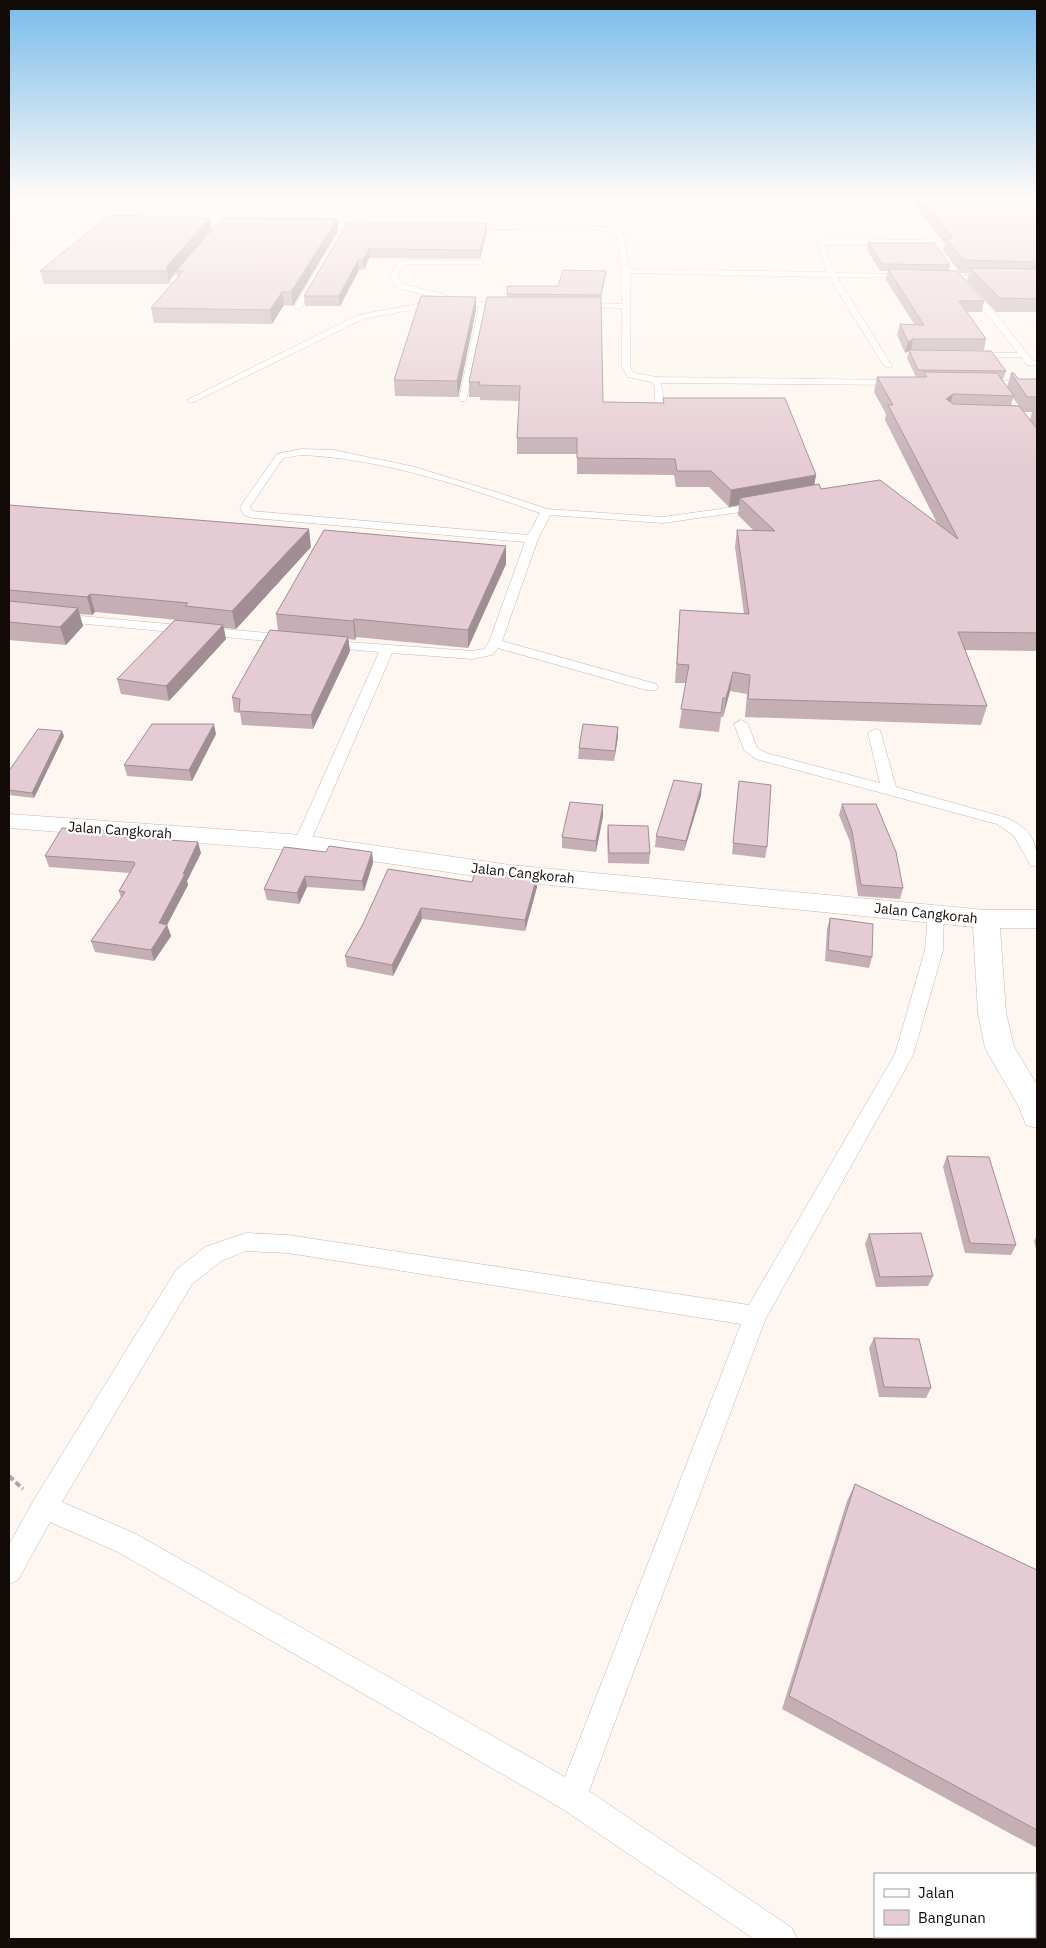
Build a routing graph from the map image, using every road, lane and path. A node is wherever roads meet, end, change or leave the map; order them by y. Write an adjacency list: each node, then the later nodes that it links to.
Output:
1 (308, 290): 11 (lane)
2 (416, 290): 6 (lane)
3 (625, 290): 10 (lane)
4 (842, 290): 15 (lane)
5 (969, 290): 13 (lane)
6 (456, 300): 7 (lane); 22 (lane)
7 (483, 305): 8 (lane); 23 (lane)
8 (523, 305)
9 (572, 305): 10 (lane)
10 (625, 306): 16 (lane)
11 (298, 307)
12 (958, 354): 13 (lane)
13 (1024, 355): 14 (lane)
14 (1037, 363)
15 (888, 366)
16 (656, 380): 17 (lane); 24 (lane)
17 (904, 383)
18 (968, 383): 19 (lane)
19 (996, 383): 20 (lane); 21 (lane)
20 (1037, 384)
21 (1002, 394)
22 (190, 400)
23 (463, 400)
24 (660, 408)
25 (772, 504): 26 (lane)
26 (546, 512): 27 (lane); 27 (lane)
27 (532, 539): 31 (lane)
28 (48, 617): 29 (lane)
29 (297, 640)
30 (317, 642): 32 (lane)
31 (495, 643): 32 (lane); 33 (lane)
32 (387, 648): 38 (lane)
33 (651, 687)
34 (741, 724): 36 (lane)
35 (875, 733): 36 (lane)
36 (889, 790): 39 (lane)
37 (9, 821): 38 (street, Jalan Cangkorah)
38 (302, 844): 40 (street, Jalan Cangkorah)
39 (1037, 862)
40 (936, 914): 41 (street, Jalan Cangkorah); 44 (lane)
41 (986, 919): 42 (street, Jalan Cangkorah); 43 (street)
42 (1037, 919)
43 (1037, 1116)
44 (755, 1316): 45 (lane); 47 (lane)
45 (44, 1507): 46 (lane); 47 (lane)
46 (9, 1571)
47 (572, 1797): 48 (lane)
48 (781, 1939)

